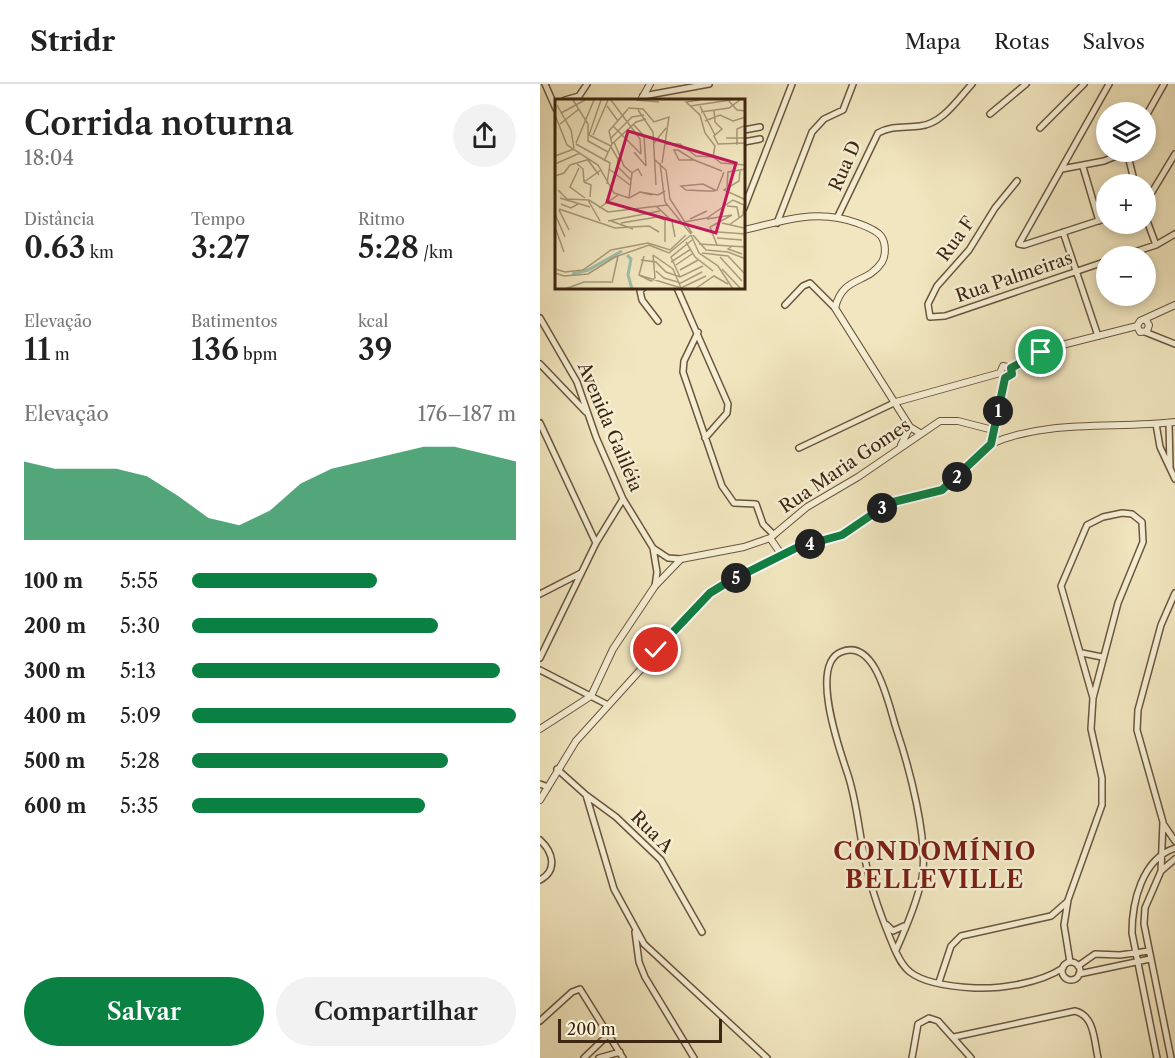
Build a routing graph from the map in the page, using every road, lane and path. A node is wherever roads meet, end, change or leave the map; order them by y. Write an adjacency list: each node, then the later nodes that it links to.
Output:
1 (546, 84): 15 (street)
2 (587, 84): 13 (street)
3 (650, 84): 12 (street)
4 (709, 84): 12 (street)
5 (792, 84): 28 (street)
6 (853, 84): 32 (street)
7 (972, 84): 30 (street, Rua D)
8 (1026, 84): 16 (street)
9 (1084, 84): 18 (street)
10 (1109, 84): 25 (street)
11 (1164, 84): 14 (street)
12 (642, 98)
13 (568, 99)
14 (1154, 102)
15 (555, 103)
16 (990, 114)
17 (760, 127): 19 (street)
18 (1040, 128)
19 (746, 130)
20 (760, 139): 21 (street)
21 (746, 142)
22 (1175, 154): 27 (street)
23 (1104, 162): 24 (street)
24 (1083, 167): 25 (street); 29 (street)
25 (1062, 169): 34 (street)
26 (1017, 181): 46 (street, Rua F)
27 (1156, 185)
28 (746, 203)
29 (1096, 211)
30 (838, 216): 32 (street); 45 (street)
31 (1096, 222): 34 (street)
32 (777, 223): 33 (street)
33 (746, 230)
34 (1064, 232): 40 (street)
35 (1152, 234): 37 (street)
36 (1175, 234): 37 (street)
37 (1156, 245): 38 (street)
38 (1153, 246)
39 (1096, 265): 40 (street, Rua Palmeiras)
40 (1076, 272): 46 (street, Rua Palmeiras); 53 (street)
41 (642, 290): 49 (street)
42 (678, 290): 51 (street)
43 (785, 305): 45 (street)
44 (1175, 305): 48 (street)
45 (835, 308): 58 (street)
46 (930, 317)
47 (540, 318): 59 (street, Avenida Galiléia)
48 (1146, 320): 50 (street); 52 (street)
49 (658, 321)
50 (1137, 326): 52 (street); 53 (street)
51 (698, 332): 66 (street); 66 (street)
52 (1145, 332): 54 (street)
53 (1098, 336): 56 (street)
54 (1175, 344)
55 (540, 364): 59 (street)
56 (1011, 368): 57 (street); 57 (street)
57 (1003, 376): 58 (street); 64 (street)
58 (896, 402): 63 (street); 68 (street)
59 (589, 415): 72 (street, Avenida Galiléia)
60 (540, 423): 74 (street)
61 (1172, 423): 62 (street); 70 (street)
62 (1156, 424): 67 (street); 70 (street)
63 (910, 427): 65 (street); 69 (street)
64 (993, 430): 65 (street, Rua Maria Gomes); 67 (street)
65 (920, 433): 69 (street, Rua Maria Gomes)
66 (705, 438): 73 (street)
67 (991, 444): 76 (street)
68 (799, 448)
69 (899, 449): 73 (street, Rua Maria Gomes)
70 (1170, 467): 71 (street)
71 (1175, 479)
72 (623, 499): 74 (street); 75 (street, Avenida Galiléia)
73 (772, 537): 76 (street); 77 (street, Rua Maria Gomes)
74 (596, 543): 78 (street)
75 (653, 548): 77 (street); 79 (street)
76 (781, 554): 88 (street)
77 (681, 559): 79 (street)
78 (582, 572): 81 (street); 84 (street)
79 (655, 586): 86 (street)
80 (1175, 593): 95 (street)
81 (540, 594)
82 (1082, 653): 83 (street); 83 (street); 87 (street)
83 (1102, 657): 87 (street)
84 (540, 658)
85 (540, 670): 86 (street)
86 (591, 696): 88 (street); 89 (street)
87 (1093, 698): 103 (street)
88 (608, 705): 90 (street)
89 (540, 729)
90 (557, 769): 92 (street); 93 (street, Rua A)
91 (540, 784): 92 (street)
92 (548, 787): 94 (street)
93 (586, 795): 108 (street); 109 (street, Rua A)
94 (540, 800)
95 (1163, 822): 97 (street); 99 (street)
96 (540, 840): 102 (street)
97 (1175, 841)
98 (1175, 848): 99 (street)
99 (1162, 852): 101 (street); 112 (street)
100 (1175, 859): 101 (street)
101 (1161, 871): 111 (street)
102 (540, 880)
103 (1068, 900): 104 (street); 107 (street)
104 (1051, 916): 107 (street); 121 (street)
105 (884, 922): 106 (street); 106 (street); 110 (street)
106 (906, 925): 110 (street)
107 (1064, 925): 115 (street)
108 (635, 930): 128 (street); 129 (street)
109 (702, 932)
110 (896, 950): 121 (street)
111 (1149, 951): 112 (street); 113 (street)
112 (1136, 953): 114 (street); 116 (street)
113 (1150, 959): 114 (street); 134 (street)
114 (1137, 961): 118 (street); 133 (street)
115 (1070, 962): 116 (street); 117 (street)
116 (1078, 966): 118 (street)
117 (1063, 968): 119 (street); 120 (street)
118 (1079, 974): 120 (street)
119 (1048, 976): 120 (street); 121 (street)
120 (1065, 976)
121 (939, 982)
122 (540, 1021): 123 (street)
123 (609, 1034): 125 (street); 126 (street)
124 (954, 1037): 130 (street); 131 (street); 132 (street)
125 (622, 1055): 127 (street)
126 (584, 1058)
127 (599, 1058)
128 (694, 1058)
129 (767, 1058)
130 (912, 1058)
131 (971, 1058)
132 (1096, 1058)
133 (1157, 1058)
134 (1171, 1058)

